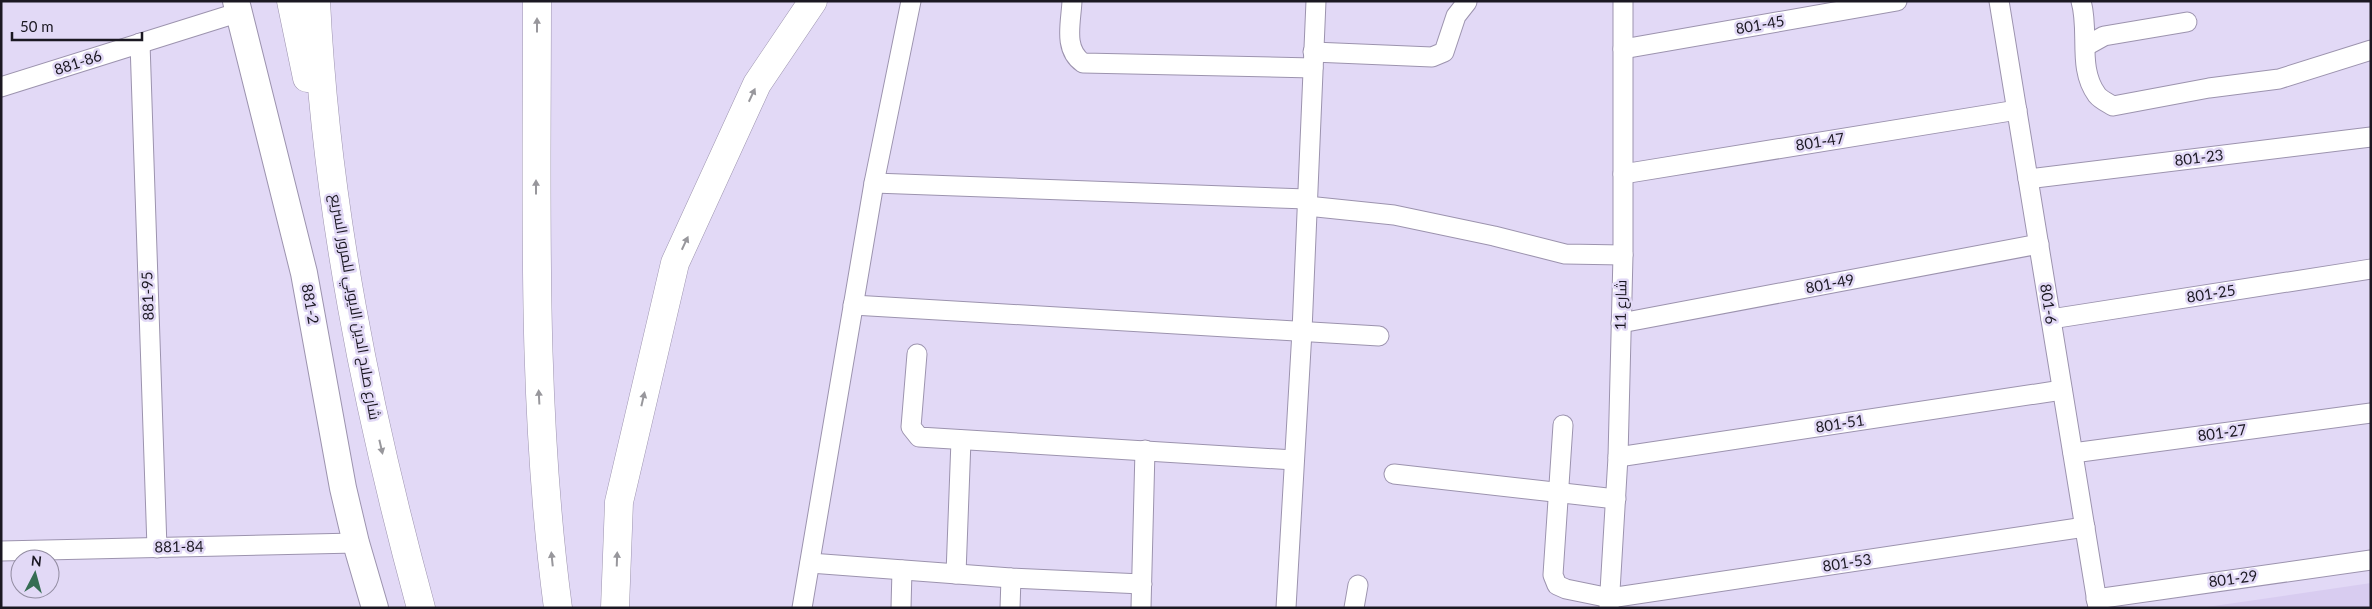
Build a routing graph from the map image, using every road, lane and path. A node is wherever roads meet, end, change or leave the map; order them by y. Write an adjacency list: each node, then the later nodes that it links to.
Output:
1 (291, 1): 27 (highway)
2 (316, 1): 27 (highway, شارع صلاح الدين الايوبي للمرور السريع)
3 (537, 1): 63 (highway, one-way to 3)
4 (813, 1): 64 (highway, one-way to 4)
5 (911, 1): 25 (street)
6 (1072, 1): 19 (street)
7 (1316, 1): 19 (street)
8 (1623, 1): 17 (street, شارع 11)
9 (1897, 1): 17 (street, 801-45)
10 (1999, 1): 21 (street, 801-6)
11 (2082, 1): 16 (street)
12 (1467, 2): 19 (street)
13 (238, 7): 15 (street, 881-86); 49 (street, 881-2)
14 (2186, 22): 16 (street)
15 (140, 43): 20 (street, 881-86); 50 (street, 881-95)
16 (2086, 46): 18 (street)
17 (1623, 49): 23 (street, شارع 11)
18 (2371, 50)
19 (1313, 60): 26 (street)
20 (1, 87)
21 (2017, 110): 23 (street, 801-47); 24 (street, 801-6)
22 (2371, 137): 24 (street, 801-23)
23 (1623, 174): 29 (street, شارع 11)
24 (2028, 179): 28 (street, 801-6)
25 (874, 183): 26 (street); 31 (street)
26 (1307, 203): 29 (street); 34 (street)
27 (338, 225): 62 (highway, شارع صلاح الدين الايوبي للمرور السريع, one-way to 62)
28 (2039, 244): 32 (street, 801-6); 33 (street, 801-49)
29 (1623, 255): 33 (street, شارع 11)
30 (2371, 269): 32 (street, 801-25)
31 (854, 305): 34 (street); 53 (street)
32 (2051, 320): 37 (street, 801-6)
33 (1621, 323): 43 (street, شارع 11)
34 (1302, 331): 35 (street); 44 (street)
35 (1378, 336)
36 (917, 354): 40 (street)
37 (2062, 390): 42 (street, 801-6); 43 (street, 801-51)
38 (2371, 413): 42 (street, 801-27)
39 (1563, 425): 46 (street)
40 (961, 440): 41 (street); 55 (street)
41 (1145, 450): 44 (street); 57 (street)
42 (2073, 454): 48 (street, 801-6)
43 (1618, 457): 47 (street, شارع 11)
44 (1294, 460): 69 (street)
45 (1394, 474): 46 (street)
46 (1559, 492): 47 (street); 59 (street, 801-53)
47 (1616, 499): 59 (street, شارع 11)
48 (2085, 527): 59 (street, 801-53); 60 (street, 801-6)
49 (356, 543): 50 (street, 881-84); 61 (street, 881-2)
50 (157, 548): 51 (street, 881-84)
51 (1, 551)
52 (2371, 560): 60 (street, 801-29)
53 (810, 563): 54 (street); 65 (street)
54 (902, 570): 55 (street); 66 (street)
55 (956, 574): 56 (street)
56 (1011, 578): 57 (street); 67 (street)
57 (1142, 584): 68 (street)
58 (1358, 585): 70 (street)
59 (1609, 603)
60 (2097, 603)
61 (375, 608)
62 (421, 608)
63 (558, 608)
64 (615, 608)
65 (802, 608)
66 (901, 608)
67 (1010, 608)
68 (1141, 608)
69 (1286, 608)
70 (1354, 608)

